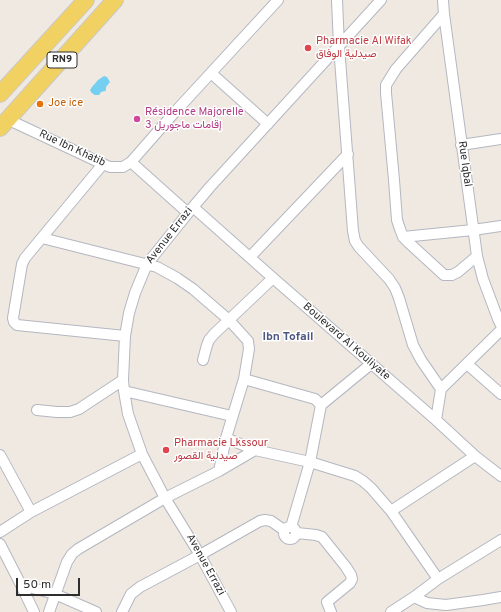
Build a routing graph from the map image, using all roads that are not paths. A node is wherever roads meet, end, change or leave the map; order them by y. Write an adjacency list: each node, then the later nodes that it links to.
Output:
1 (86, 0): 10 (main road, RN9)
2 (115, 0): 11 (main road, RN9)
3 (278, 0): 9 (street)
4 (337, 0): 8 (street)
5 (381, 0): 8 (street, Avenue Errazi)
6 (443, 0): 7 (street, Rue Iqbal)
7 (444, 14): 14 (street, Rue Iqbal); 21 (street)
8 (339, 46): 12 (street, Avenue Errazi); 15 (street)
9 (211, 73): 12 (street); 16 (street)
10 (0, 94)
11 (4, 124): 17 (street, Rue Ibn Khatib)
12 (268, 124): 18 (street, Avenue Errazi)
13 (501, 139): 14 (street)
14 (461, 145): 20 (street, Rue Iqbal)
15 (348, 154): 24 (street); 36 (street)
16 (131, 162): 17 (street, Rue Ibn Khatib); 18 (street)
17 (103, 164): 22 (street)
18 (190, 210): 24 (street, Boulevard Al Kouliyate); 25 (street, Avenue Errazi)
19 (501, 226): 20 (street)
20 (473, 230): 21 (street); 23 (street, Rue Iqbal)
21 (403, 237): 23 (street)
22 (42, 238): 25 (street); 30 (street)
23 (477, 256): 28 (street, Rue Iqbal)
24 (250, 257): 26 (street, Boulevard Al Kouliyate)
25 (147, 264): 27 (street); 30 (street, Avenue Errazi)
26 (273, 278): 27 (street); 32 (street, Boulevard Al Kouliyate)
27 (229, 320): 31 (street); 34 (street)
28 (501, 325)
29 (501, 330): 33 (street)
30 (125, 336): 35 (street, Avenue Errazi)
31 (203, 360)
32 (371, 364): 39 (street); 42 (street, Boulevard Al Kouliyate)
33 (466, 364): 36 (street); 38 (street)
34 (244, 379): 39 (street); 41 (street)
35 (124, 380): 37 (street, Avenue Errazi); 40 (street)
36 (441, 389): 42 (street)
37 (124, 391): 41 (street); 45 (street, Avenue Errazi)
38 (501, 394)
39 (321, 405): 48 (street)
40 (37, 410)
41 (232, 416): 43 (street)
42 (436, 420): 47 (street, Boulevard Al Kouliyate)
43 (226, 438): 44 (street); 49 (street)
44 (255, 450): 48 (street); 49 (street)
45 (142, 454): 51 (street, Avenue Errazi); 53 (street)
46 (0, 455): 53 (street)
47 (475, 456): 50 (street, Boulevard Al Kouliyate); 52 (street)
48 (310, 462): 52 (street); 54 (street)
49 (219, 470): 51 (street)
50 (501, 476)
51 (164, 498): 58 (street, Avenue Errazi); 61 (street)
52 (391, 511): 59 (street)
53 (31, 512): 55 (street)
54 (291, 530): 58 (street); 69 (street)
55 (0, 532)
56 (501, 540): 59 (street)
57 (0, 544): 60 (street)
58 (200, 555): 67 (street); 68 (street, Avenue Errazi)
59 (438, 579): 62 (street)
60 (21, 585): 61 (street); 64 (street)
61 (55, 594): 65 (street); 66 (street)
62 (414, 597): 63 (street); 70 (street)
63 (501, 597)
64 (34, 612)
65 (49, 612)
66 (96, 612)
67 (122, 612)
68 (231, 612)
69 (331, 612)
70 (391, 612)

